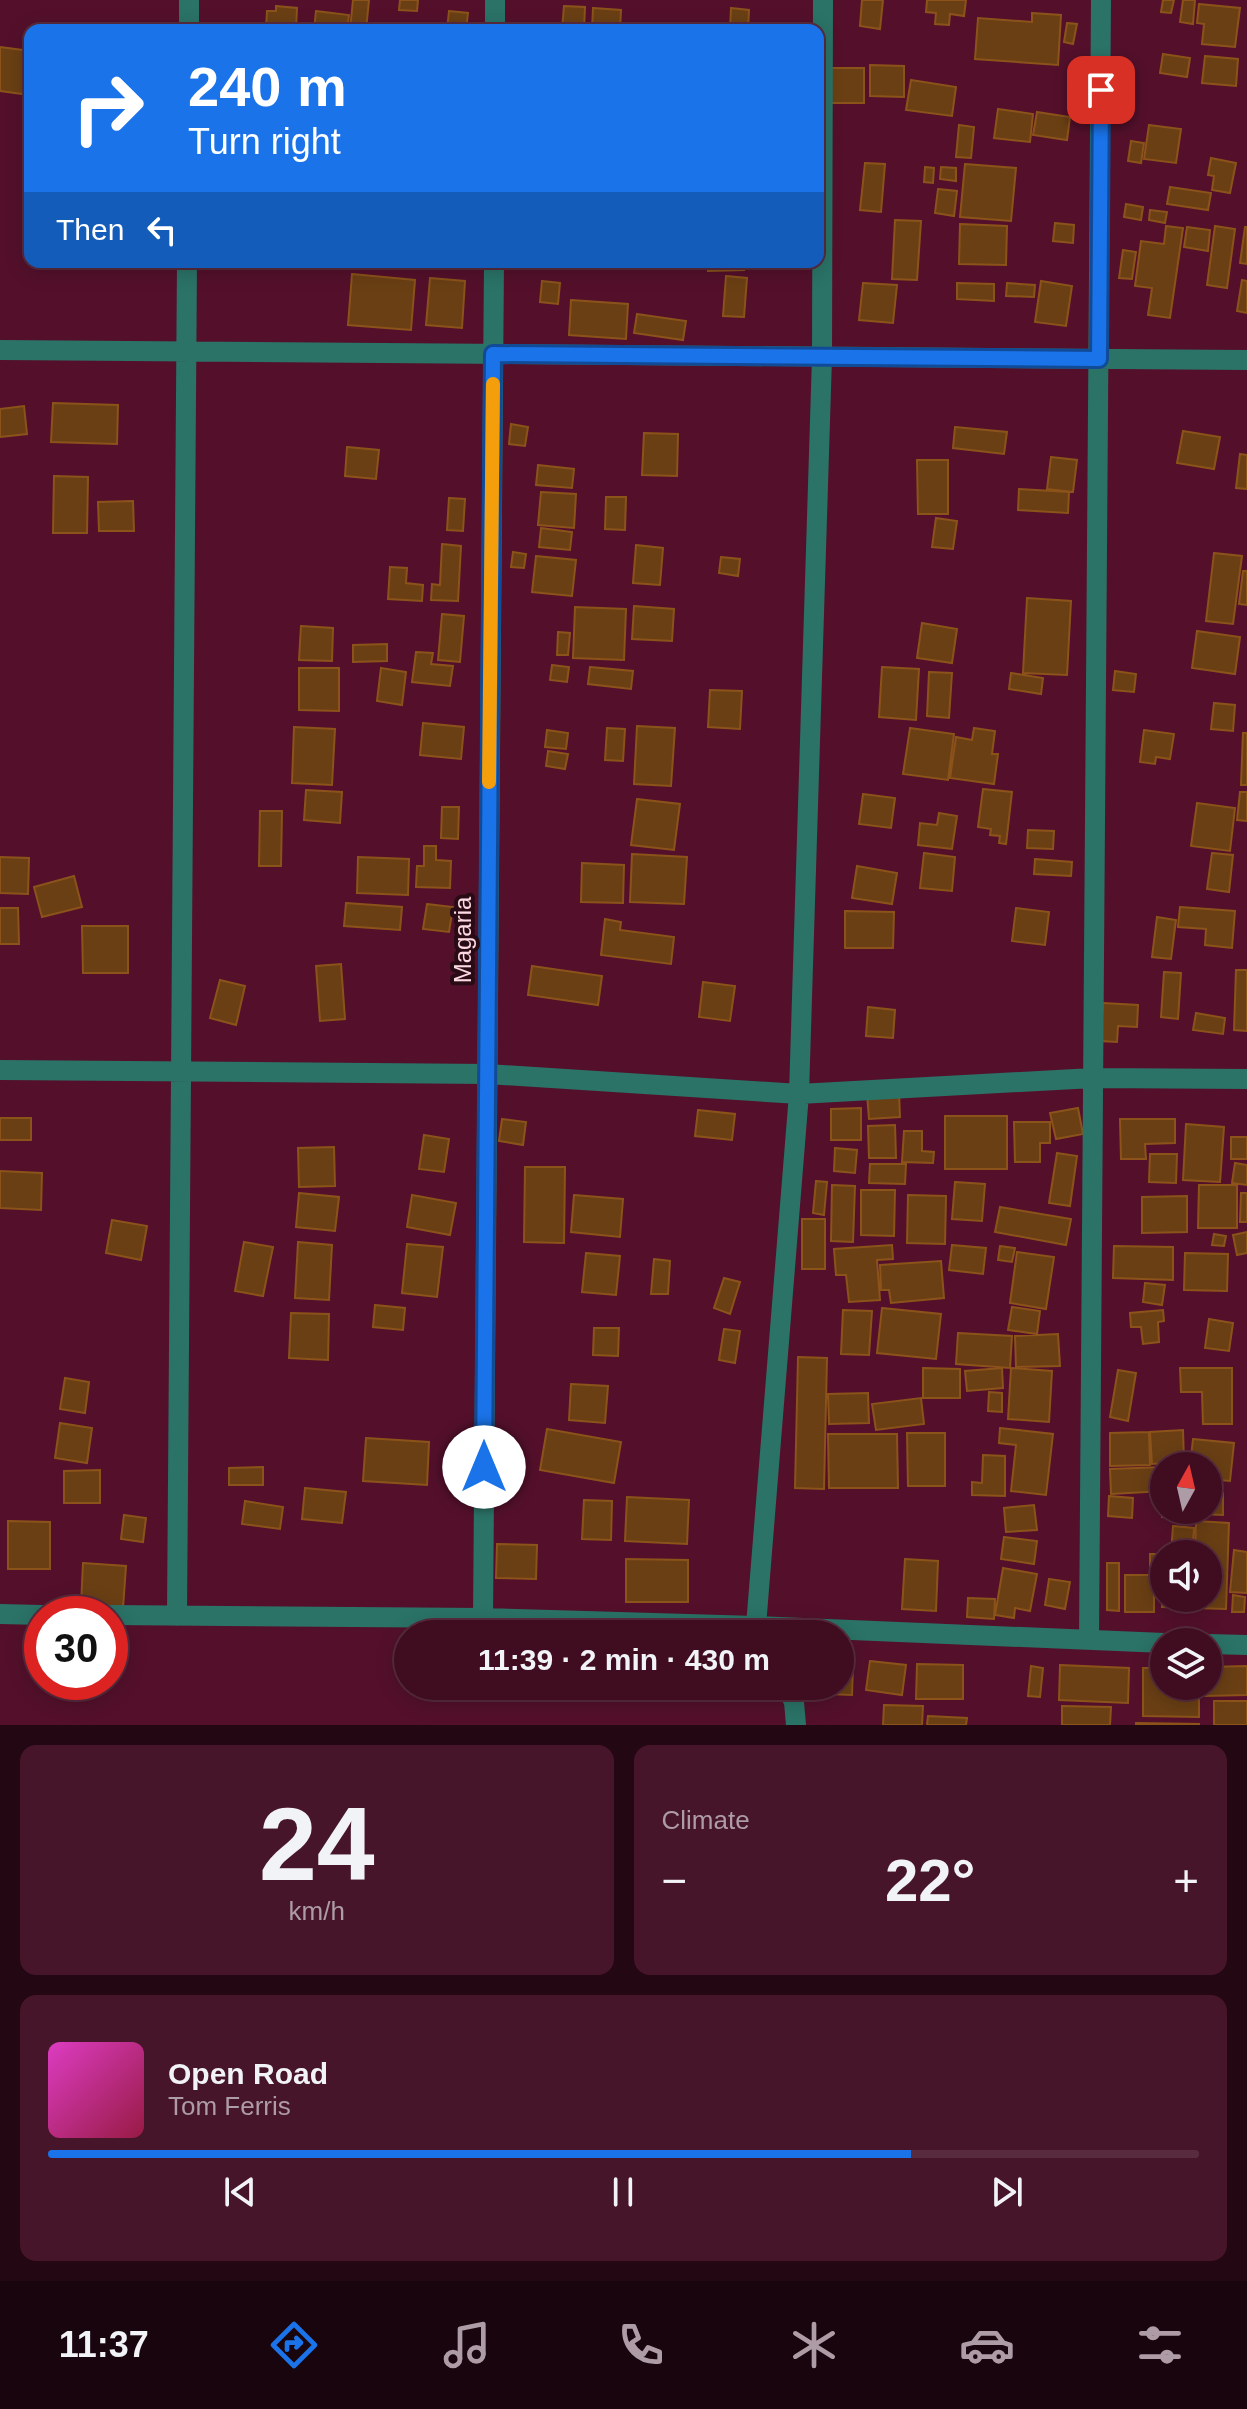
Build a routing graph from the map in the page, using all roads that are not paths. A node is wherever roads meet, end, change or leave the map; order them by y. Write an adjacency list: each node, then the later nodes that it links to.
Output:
1 (189, 0): 5 (street)
2 (495, 0): 6 (street)
3 (823, 0): 7 (street)
4 (1101, 0): 15 (street)
5 (189, 24)
6 (495, 24)
7 (823, 24)
8 (187, 268): 12 (street)
9 (494, 268): 13 (street, Magaria)
10 (822, 268): 14 (street)
11 (0, 350): 12 (street)
12 (186, 352): 13 (street); 18 (street)
13 (493, 354): 14 (street); 19 (street, Magaria)
14 (822, 357): 15 (street); 22 (street)
15 (1099, 359): 16 (street); 20 (street)
16 (1247, 360)
17 (0, 1070): 18 (street)
18 (181, 1071): 19 (street); 26 (street)
19 (487, 1074): 22 (street); 27 (street, Magaria)
20 (1093, 1078): 21 (street); 22 (street); 31 (street)
21 (1247, 1079)
22 (799, 1094): 29 (street)
23 (0, 1614): 24 (street)
24 (24, 1615)
25 (128, 1615): 26 (street)
26 (177, 1616): 27 (street)
27 (483, 1618): 28 (street)
28 (529, 1620)
29 (759, 1620)
30 (854, 1633): 31 (street)
31 (1089, 1640): 32 (street)
32 (1150, 1642)
33 (1222, 1644): 34 (street)
34 (1247, 1645)
35 (793, 1700): 36 (street)
36 (796, 1725)

